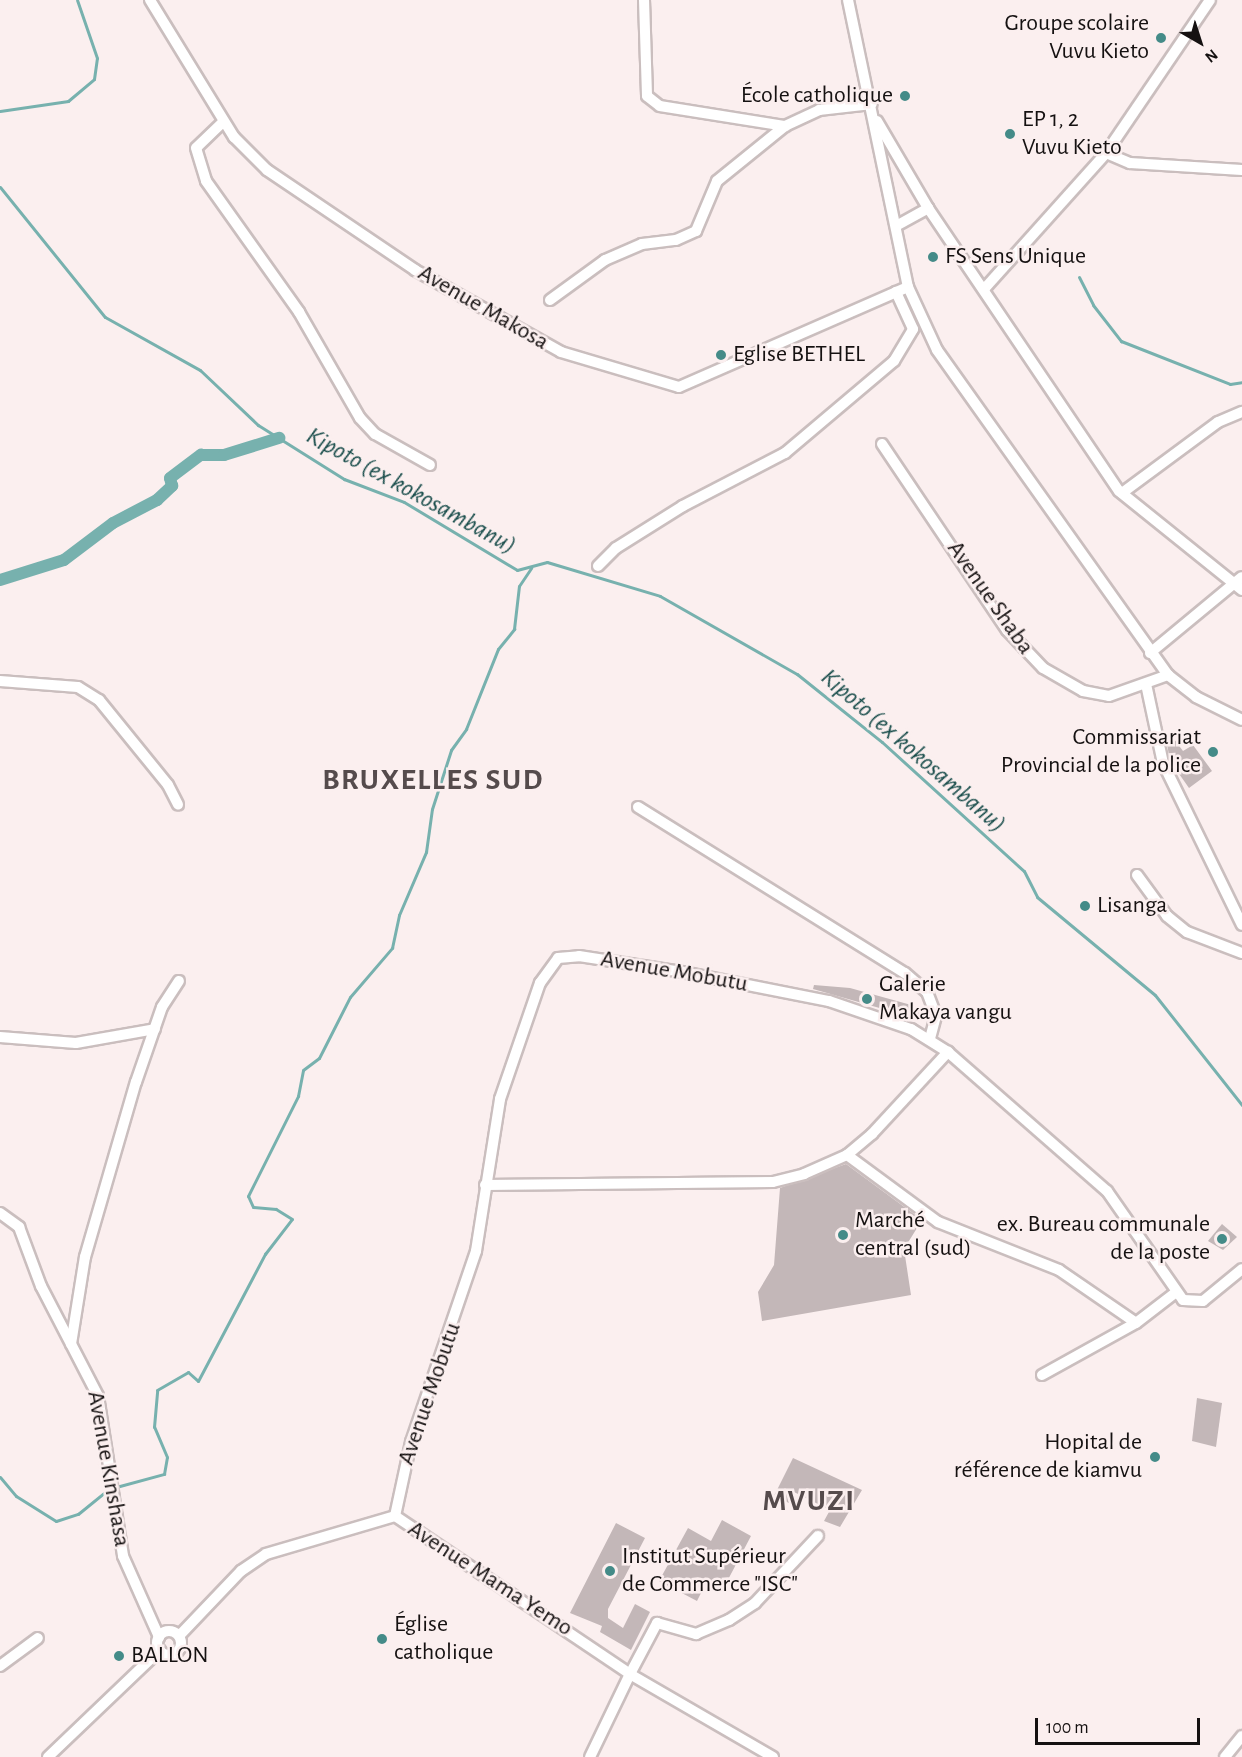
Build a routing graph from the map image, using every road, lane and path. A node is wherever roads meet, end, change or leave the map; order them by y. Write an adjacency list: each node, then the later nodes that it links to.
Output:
1 (150, 0): 7 (street, Avenue Makosa)
2 (644, 0): 8 (street)
3 (848, 0): 5 (street)
4 (1210, 0): 9 (street)
5 (872, 104): 6 (street); 8 (street)
6 (876, 118): 11 (street); 12 (street)
7 (223, 122): 15 (street, Avenue Makosa); 19 (street)
8 (785, 126): 16 (street)
9 (1106, 153): 10 (street); 14 (street)
10 (1242, 170)
11 (928, 208): 12 (street); 14 (street)
12 (896, 226): 13 (street)
13 (908, 286): 15 (street, Avenue Makosa); 23 (street)
14 (985, 288): 20 (street)
15 (896, 292): 21 (street)
16 (550, 300)
17 (1242, 412): 20 (street)
18 (882, 444): 26 (street, Avenue Shaba)
19 (430, 465)
20 (1122, 493): 22 (street)
21 (598, 566)
22 (1240, 583): 23 (street)
23 (1150, 653): 24 (street)
24 (1168, 675): 26 (street, Avenue Shaba); 27 (street)
25 (0, 681): 28 (street)
26 (1146, 684): 31 (street)
27 (1242, 720)
28 (178, 805)
29 (638, 807): 36 (street)
30 (1137, 875): 32 (street)
31 (1242, 925)
32 (1242, 953)
33 (179, 981): 34 (street)
34 (155, 1029): 35 (street); 44 (street)
35 (0, 1037)
36 (930, 1038): 37 (street, Avenue Mobutu); 39 (street, Avenue Mobutu)
37 (948, 1052): 38 (street); 42 (street, Avenue Mobutu)
38 (847, 1155): 39 (street); 43 (street)
39 (485, 1185): 46 (street, Avenue Mobutu)
40 (0, 1213): 44 (street, Avenue Kinshasa)
41 (1242, 1269): 42 (street)
42 (1175, 1293): 43 (street)
43 (1136, 1323): 45 (street)
44 (71, 1344): 49 (street, Avenue Kinshasa)
45 (1042, 1375)
46 (395, 1516): 48 (street, Avenue Mama Yemo); 53 (street, Avenue Mama Yemo)
47 (819, 1536): 53 (street)
48 (179, 1636): 49 (street); 51 (street, Avenue Mama Yemo)
49 (159, 1637): 51 (street, Avenue Kinshasa)
50 (38, 1638): 52 (street)
51 (160, 1650): 55 (street)
52 (0, 1666)
53 (630, 1674): 56 (street); 57 (street)
54 (1242, 1736): 58 (street)
55 (48, 1757)
56 (590, 1757)
57 (773, 1757)
58 (1225, 1757)

